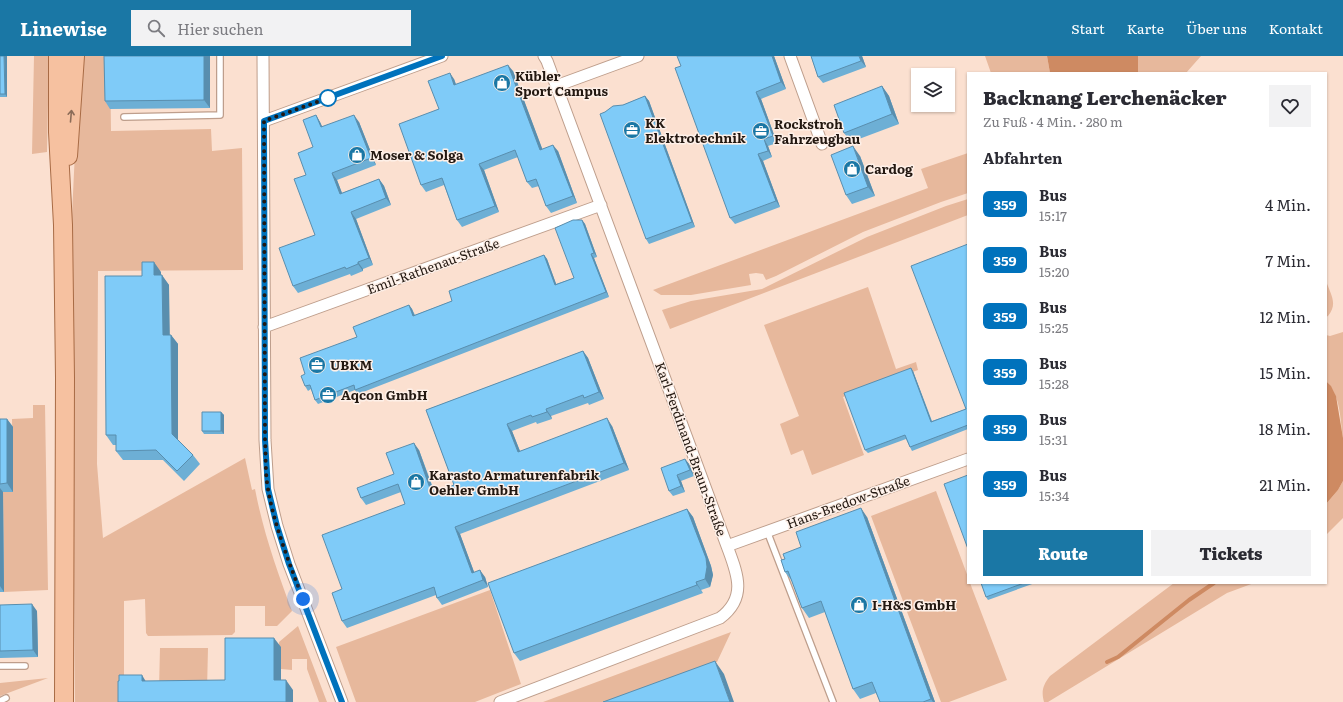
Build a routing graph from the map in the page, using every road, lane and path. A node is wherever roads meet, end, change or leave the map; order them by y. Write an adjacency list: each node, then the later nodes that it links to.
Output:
1 (58, 56): 14 (main road)
2 (75, 56): 14 (main road, one-way to 2)
3 (220, 56): 10 (lane)
4 (263, 56): 11 (street)
5 (442, 56): 11 (street)
6 (544, 56): 9 (street, Karl-Ferdinand-Braun-Straße)
7 (638, 56): 9 (street)
8 (790, 56): 12 (street)
9 (556, 86): 13 (street, Karl-Ferdinand-Braun-Straße)
10 (124, 117)
11 (264, 121): 15 (street)
12 (822, 144)
13 (601, 205): 15 (street, Emil-Rathenau-Straße); 18 (street, Karl-Ferdinand-Braun-Straße)
14 (63, 225): 23 (main road)
15 (264, 327): 24 (street)
16 (967, 458): 17 (street, Hans-Bredow-Straße)
17 (767, 531): 18 (street, Hans-Bredow-Straße); 26 (lane)
18 (727, 546): 25 (street, Karl-Ferdinand-Braun-Straße)
19 (0, 666): 20 (lane)
20 (25, 666)
21 (6, 698): 22 (lane)
22 (0, 701)
23 (64, 702)
24 (342, 702)
25 (500, 702)
26 (833, 702)

